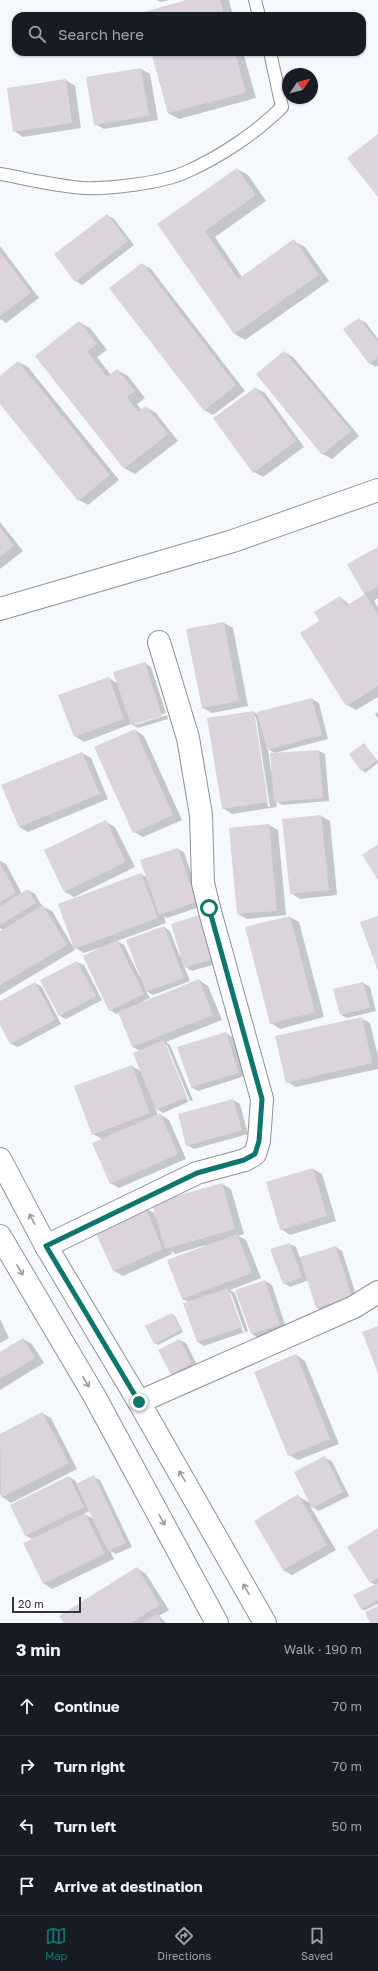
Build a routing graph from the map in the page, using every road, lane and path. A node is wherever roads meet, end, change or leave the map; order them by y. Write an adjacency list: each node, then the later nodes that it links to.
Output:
1 (255, 0): 2 (lane)
2 (258, 12)
3 (271, 56): 4 (lane)
4 (0, 174)
5 (378, 490): 6 (street)
6 (0, 609)
7 (159, 642): 10 (street)
8 (0, 1159): 10 (street, one-way to 8)
9 (0, 1236): 13 (street, one-way to 13)
10 (46, 1246): 12 (street)
11 (378, 1292): 12 (street)
12 (139, 1402): 14 (street, one-way to 12)
13 (217, 1623)
14 (265, 1623)

